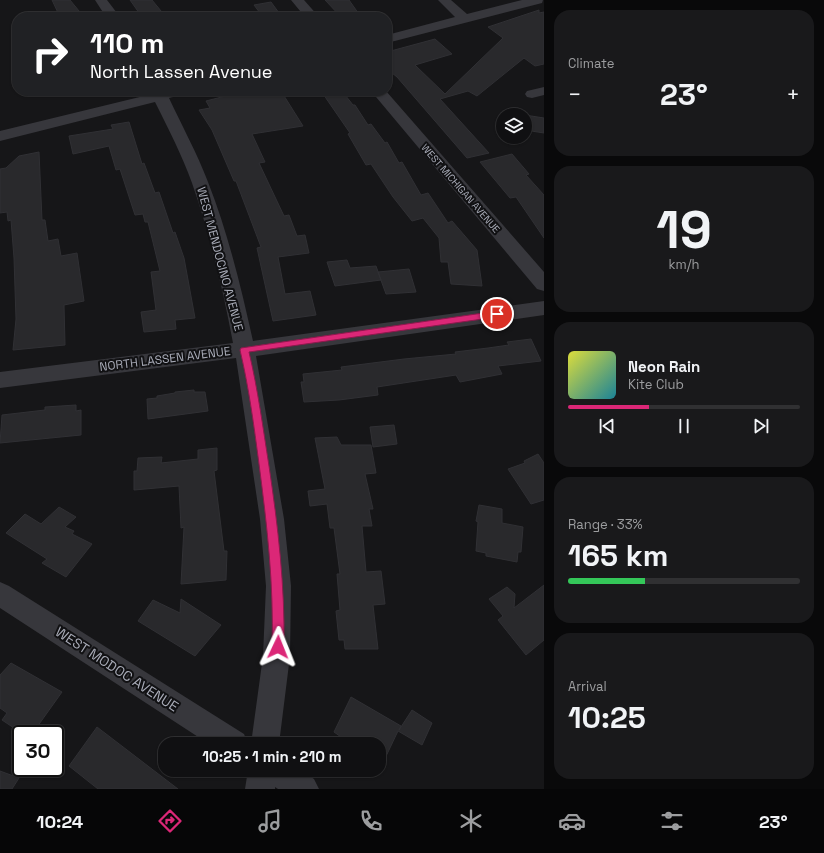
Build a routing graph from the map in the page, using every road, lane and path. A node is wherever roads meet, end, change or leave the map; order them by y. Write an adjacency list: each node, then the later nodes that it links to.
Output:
1 (101, 0): 5 (street)
2 (297, 0): 6 (street)
3 (444, 0): 7 (street)
4 (537, 0): 7 (street)
5 (109, 12)
6 (308, 12)
7 (464, 19): 8 (street)
8 (392, 38)
9 (151, 96): 12 (street)
10 (160, 96): 15 (street, WEST MENDOCINO AVENUE)
11 (382, 96): 13 (street, WEST MICHIGAN AVENUE)
12 (0, 136)
13 (544, 284)
14 (544, 308): 15 (street, NORTH LASSEN AVENUE)
15 (244, 350): 16 (street, NORTH LASSEN AVENUE); 19 (street, WEST MENDOCINO AVENUE)
16 (0, 380)
17 (0, 594): 18 (street, WEST MODOC AVENUE)
18 (223, 737)
19 (266, 737)
20 (261, 777): 22 (street)
21 (285, 777): 23 (street)
22 (260, 789)
23 (304, 789)

